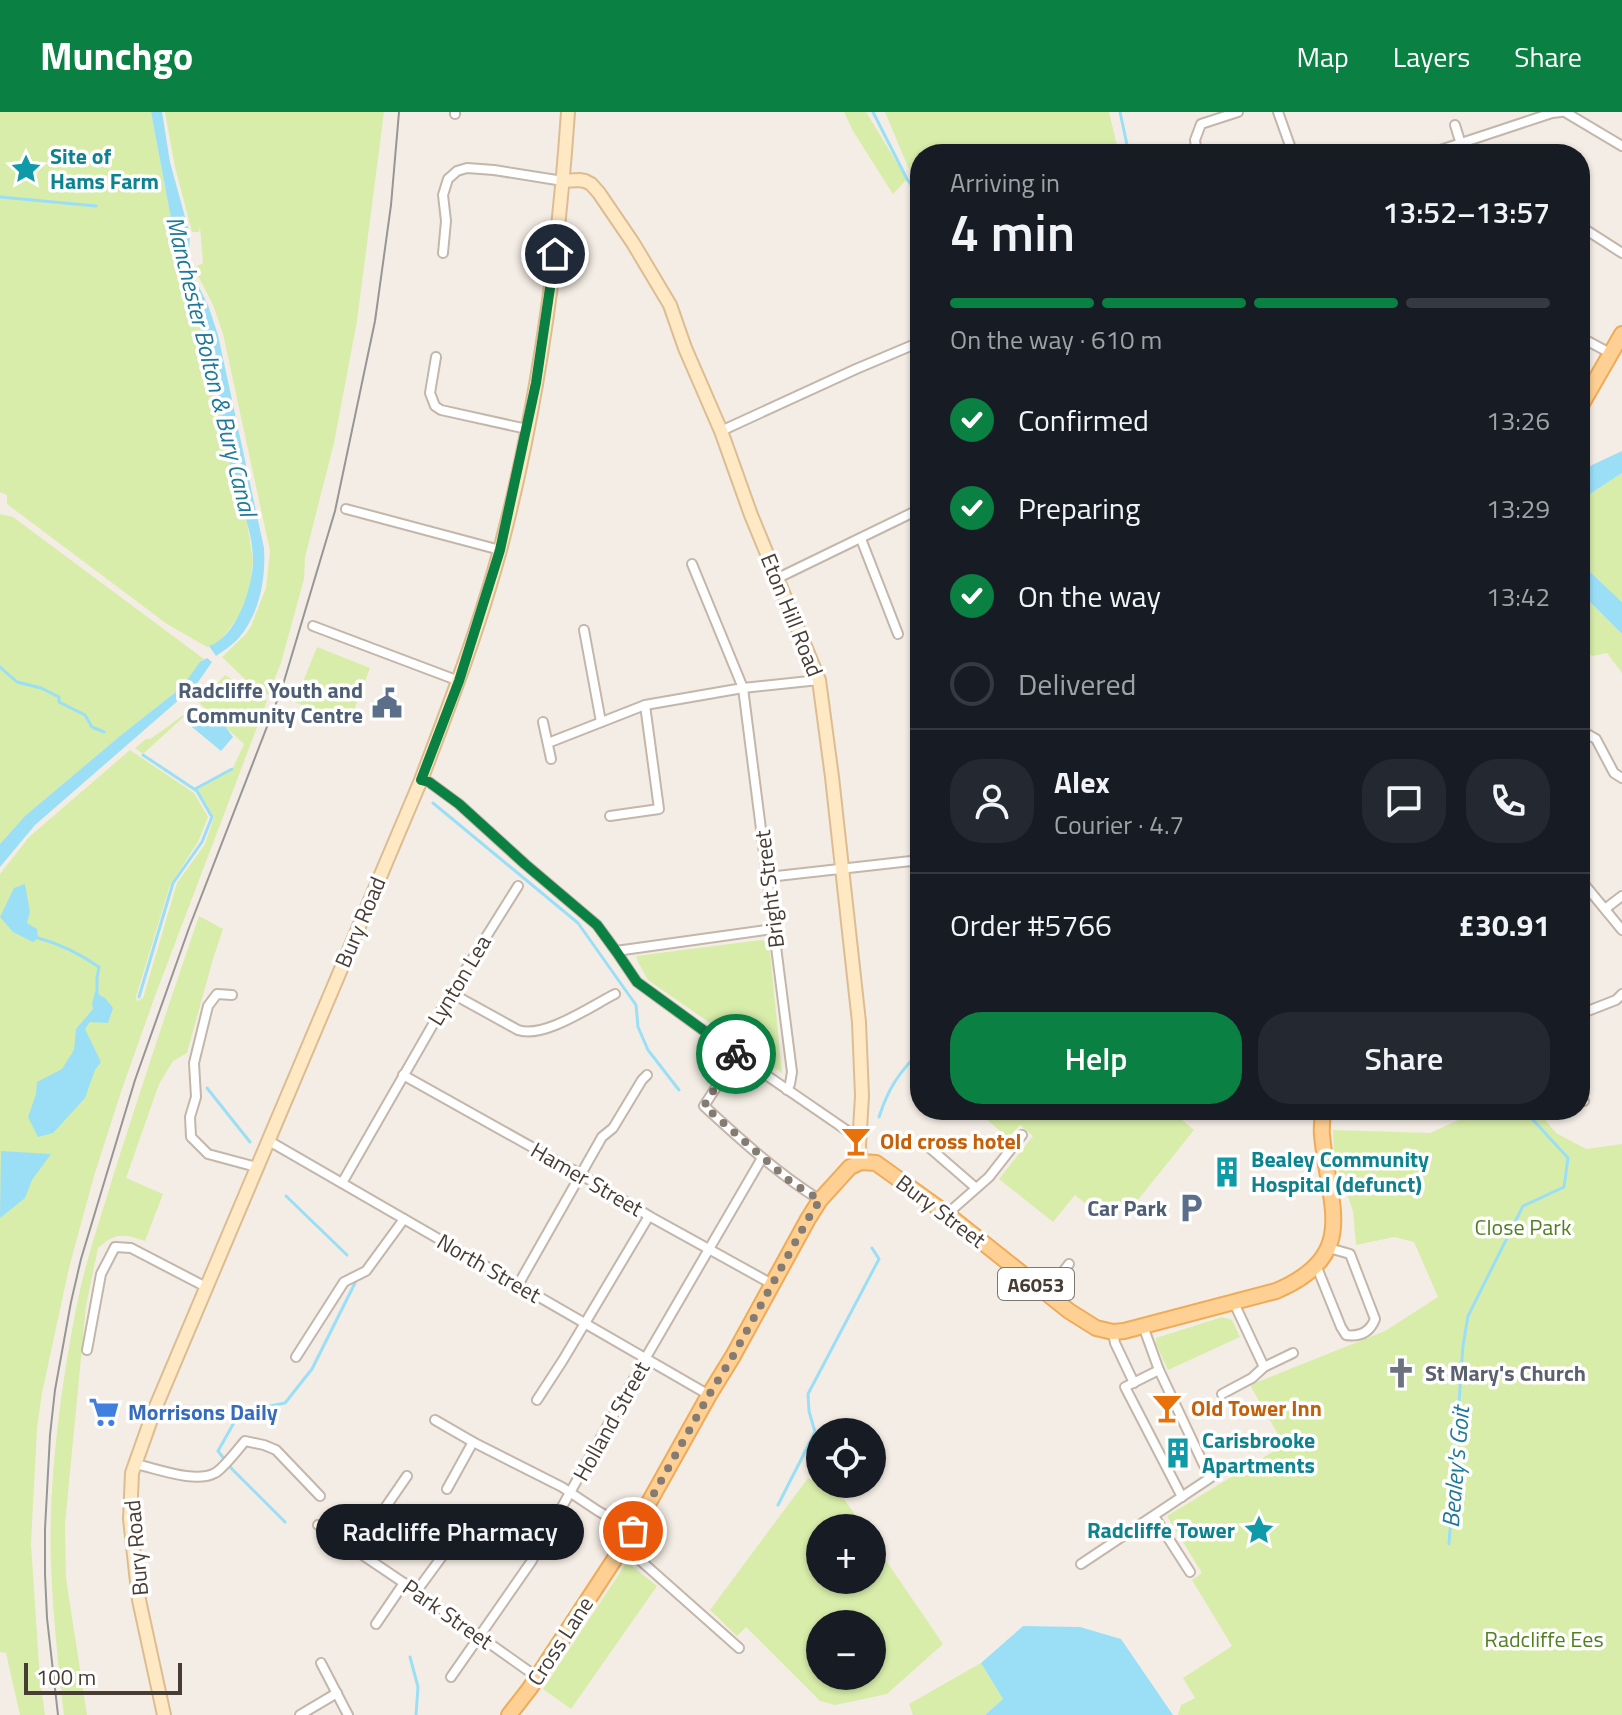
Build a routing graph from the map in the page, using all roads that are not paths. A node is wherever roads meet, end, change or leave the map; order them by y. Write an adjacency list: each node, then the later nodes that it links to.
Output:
1 (568, 112): 11 (street, Bury Road)
2 (1238, 112): 7 (street)
3 (1278, 112): 8 (street)
4 (1563, 112): 6 (street); 10 (street)
5 (1455, 125): 6 (street)
6 (1461, 143): 9 (street)
7 (1196, 144)
8 (1289, 144)
9 (1458, 144)
10 (1622, 146)
11 (563, 181): 13 (street); 21 (street, Bury Road); 22 (street, Eton Hill Road)
12 (1590, 232): 14 (street)
13 (443, 253)
14 (1622, 253)
15 (1622, 334): 18 (main road)
16 (1590, 342): 18 (street)
17 (910, 346): 22 (street)
18 (1610, 353): 20 (main road)
19 (436, 357): 21 (street)
20 (1590, 389)
21 (527, 429): 26 (street, Bury Road)
22 (721, 431): 28 (street, Eton Hill Road)
23 (346, 509): 26 (street)
24 (910, 514): 25 (street)
25 (861, 539): 28 (street); 31 (street)
26 (500, 550): 33 (street, Bury Road)
27 (692, 564): 34 (street, Bright Street)
28 (778, 578): 32 (street, Eton Hill Road)
29 (313, 626): 33 (street)
30 (584, 630): 37 (street)
31 (898, 634)
32 (819, 680): 34 (street); 45 (street, Eton Hill Road)
33 (459, 681): 42 (street, Bury Road)
34 (743, 688): 35 (street); 46 (street, Bright Street)
35 (645, 705): 37 (street); 43 (street)
36 (543, 722): 39 (street)
37 (601, 722): 39 (street)
38 (1590, 736): 41 (street)
39 (548, 743): 40 (street)
40 (551, 759)
41 (1622, 778)
42 (421, 780): 53 (street); 66 (street, Bury Road)
43 (610, 816)
44 (910, 861): 45 (street)
45 (843, 869): 46 (street); 64 (street, Eton Hill Road)
46 (768, 877): 51 (street, Bright Street)
47 (518, 886): 54 (street, Lynton Lea)
48 (1590, 891): 50 (street)
49 (1622, 896): 50 (street)
50 (1605, 909): 52 (street)
51 (773, 929): 53 (street); 62 (street, Bright Street)
52 (1622, 930)
53 (616, 951): 59 (street)
54 (451, 993): 55 (street); 60 (street, Lynton Lea)
55 (615, 994)
56 (1622, 994): 58 (street)
57 (232, 995): 70 (street)
58 (1590, 1010)
59 (737, 1055): 62 (street); 68 (street)
60 (403, 1075): 71 (street, Hamer Street); 72 (street, Lynton Lea)
61 (647, 1075): 71 (street)
62 (787, 1090): 64 (street)
63 (1323, 1120): 79 (main road)
64 (860, 1134): 69 (street, Eton Hill Road)
65 (1022, 1135): 73 (street)
66 (269, 1141): 70 (street, Bury Road); 72 (street, North Street)
67 (931, 1149): 73 (street)
68 (762, 1158): 74 (street); 78 (street, Holland Street)
69 (861, 1162): 74 (main road, Cross Lane); 75 (main road, Bury Street / A6053)
70 (256, 1167): 84 (street, Bury Road)
71 (580, 1174): 76 (street, Hamer Street); 83 (street)
72 (342, 1183): 77 (street, North Street)
73 (976, 1188): 75 (street)
74 (820, 1200): 82 (main road, Cross Lane)
75 (947, 1214): 85 (main road, Bury Street / A6053)
76 (649, 1216): 78 (street, Hamer Street); 87 (street)
77 (404, 1219): 83 (street, North Street); 92 (street)
78 (709, 1248): 82 (street, Hamer Street); 93 (street, Holland Street)
79 (1329, 1248): 81 (main road); 81 (street)
80 (1069, 1264): 85 (street)
81 (1316, 1265): 86 (main road)
82 (772, 1284): 98 (main road, Cross Lane)
83 (518, 1285): 87 (street, North Street)
84 (206, 1287): 90 (street); 102 (street, Bury Road)
85 (1047, 1293): 89 (main road, Bury Street / A6053)
86 (1234, 1303): 88 (main road); 94 (street)
87 (584, 1323): 93 (street, North Street); 99 (street)
88 (1143, 1326): 89 (main road); 95 (street)
89 (1113, 1332): 96 (street)
90 (87, 1350)
91 (1293, 1353): 94 (street)
92 (296, 1357)
93 (645, 1359): 98 (street, North Street); 105 (street, Holland Street)
94 (1264, 1367): 97 (street)
95 (1159, 1370): 96 (street); 107 (street)
96 (1130, 1385): 107 (street)
97 (1222, 1394)
98 (709, 1395): 111 (main road, Cross Lane)
99 (537, 1400)
100 (435, 1420): 101 (street)
101 (473, 1442): 104 (street); 105 (street)
102 (135, 1464): 106 (street); 125 (street, Bury Road)
103 (407, 1476): 113 (street)
104 (447, 1489)
105 (571, 1493): 111 (street); 119 (street, Holland Street)
106 (320, 1496)
107 (1182, 1497): 108 (street)
108 (1154, 1516): 114 (street); 115 (street)
109 (468, 1521): 117 (street)
110 (318, 1525): 113 (street, Park Street)
111 (633, 1531): 112 (main road, Cross Lane)
112 (623, 1545): 120 (street); 123 (main road, Cross Lane)
113 (356, 1550): 116 (street, Park Street)
114 (1081, 1564)
115 (1190, 1572)
116 (404, 1583): 117 (street, Park Street); 118 (street)
117 (416, 1592): 119 (street, Park Street)
118 (376, 1624)
119 (479, 1636): 122 (street, Holland Street); 123 (street, Park Street)
120 (739, 1648)
121 (321, 1663): 124 (street)
122 (451, 1677)
123 (537, 1677): 128 (main road, Cross Lane)
124 (337, 1693): 126 (street); 127 (street)
125 (164, 1715)
126 (300, 1715)
127 (348, 1715)
128 (509, 1715)

